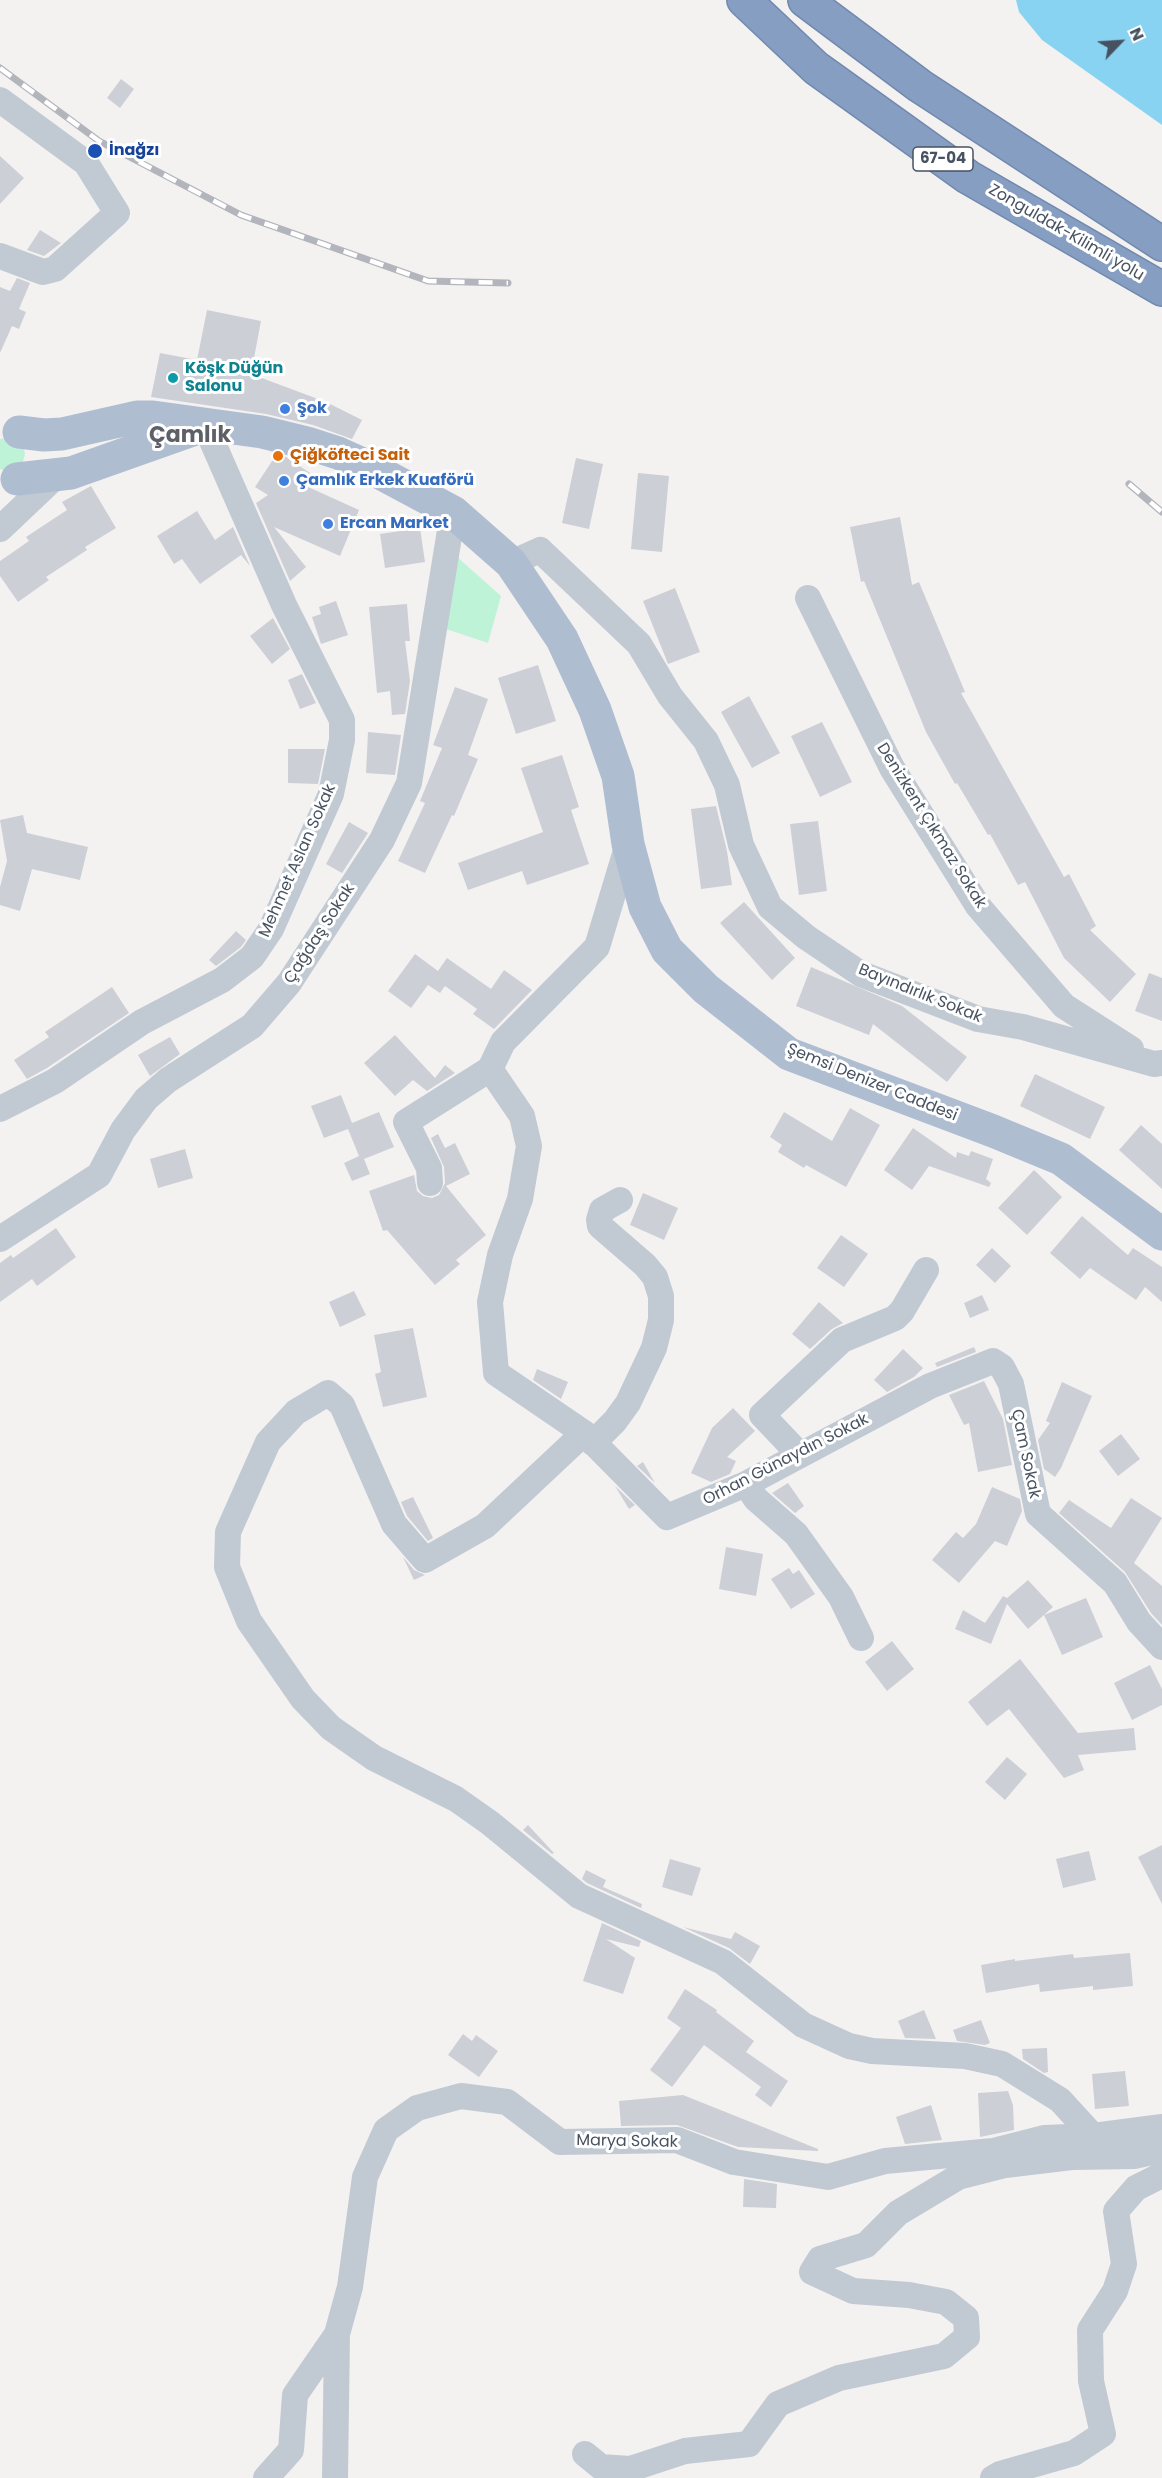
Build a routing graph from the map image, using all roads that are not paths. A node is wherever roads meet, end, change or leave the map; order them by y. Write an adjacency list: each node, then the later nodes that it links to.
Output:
1 (744, 0): 6 (highway, Zonguldak-Kilimli yolu / 67-04)
2 (805, 0): 4 (highway, 67-04)
3 (0, 100): 5 (street)
4 (1162, 244)
5 (0, 256)
6 (1162, 289)
7 (206, 425): 8 (main road, Şemsi Denizer Caddesi); 9 (main road, Şemsi Denizer Caddesi); 11 (main road, Şemsi Denizer Caddesi); 18 (street, Mehmet Aslan Sokak)
8 (9, 431): 10 (main road)
9 (58, 474): 10 (main road, Şemsi Denizer Caddesi); 12 (street)
10 (4, 480)
11 (453, 512): 13 (main road, Şemsi Denizer Caddesi); 22 (street, Çağdaş Sokak)
12 (2, 521)
13 (511, 563): 15 (main road, Şemsi Denizer Caddesi); 16 (street, Bayındırlık Sokak)
14 (808, 598): 16 (street, Denizkent Çıkmaz Sokak)
15 (628, 844): 17 (street); 21 (main road, Şemsi Denizer Caddesi)
16 (1159, 1066)
17 (490, 1069): 19 (street); 25 (street, Orhan Günaydın Sokak)
18 (0, 1109)
19 (430, 1183)
20 (620, 1200): 25 (street)
21 (1162, 1234)
22 (0, 1239)
23 (926, 1270): 26 (street)
24 (993, 1361): 26 (street, Orhan Günaydın Sokak); 29 (street, Çam Sokak)
25 (588, 1438): 27 (street, Orhan Günaydın Sokak); 31 (street)
26 (800, 1455): 27 (street, Orhan Günaydın Sokak)
27 (746, 1484): 28 (street)
28 (861, 1638)
29 (1162, 1647)
30 (1162, 2127): 31 (street)
31 (1093, 2136): 34 (street, Marya Sokak)
32 (1162, 2150): 35 (street)
33 (1162, 2175): 38 (street)
34 (337, 2334): 36 (street); 37 (street)
35 (585, 2454)
36 (266, 2478)
37 (335, 2478)
38 (993, 2478)

